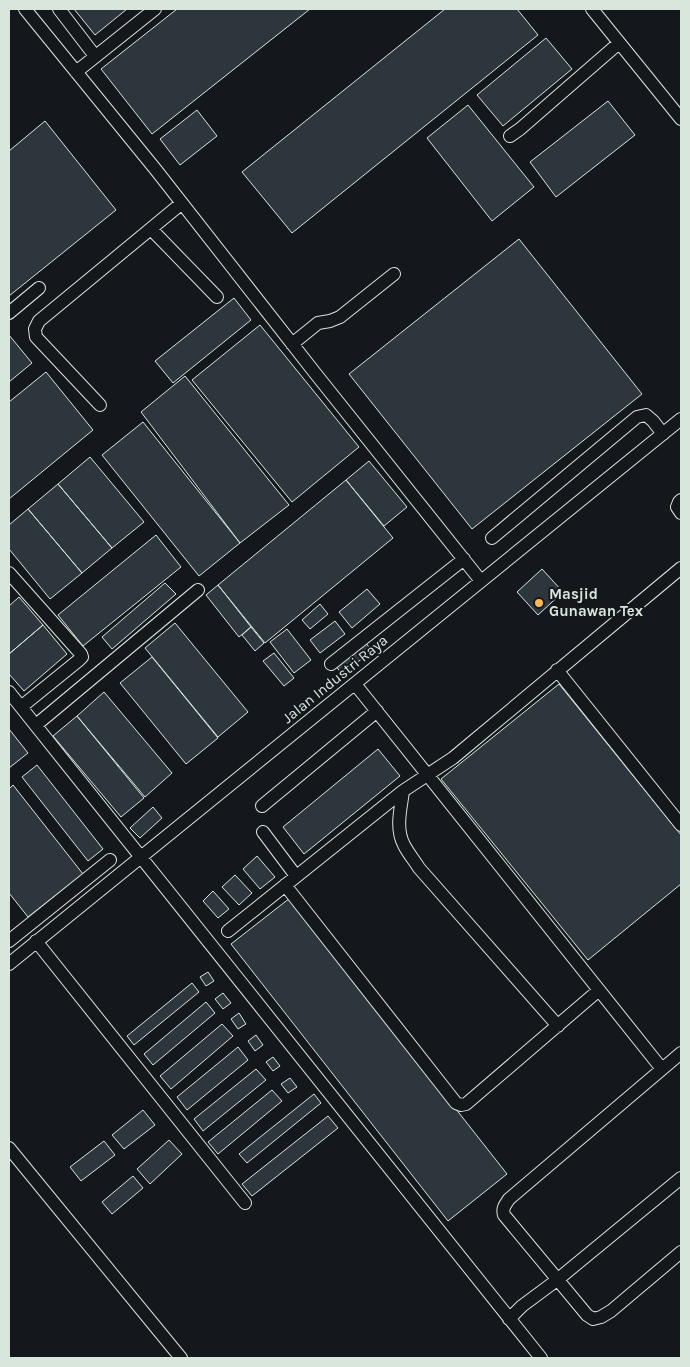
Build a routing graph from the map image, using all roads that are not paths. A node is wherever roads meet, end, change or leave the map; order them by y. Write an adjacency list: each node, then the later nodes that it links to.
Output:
1 (24, 9): 7 (street)
2 (59, 9): 6 (street)
3 (155, 9): 6 (street)
4 (592, 9): 5 (street)
5 (619, 43): 8 (street); 9 (street)
6 (95, 56): 7 (street)
7 (76, 72): 10 (street)
8 (681, 118)
9 (510, 136)
10 (182, 203): 11 (street); 16 (street)
11 (151, 229): 14 (street); 17 (street)
12 (394, 274): 16 (street)
13 (39, 288): 15 (street)
14 (218, 297)
15 (9, 312)
16 (292, 344): 23 (street)
17 (100, 404)
18 (681, 419): 19 (street, Jalan Industri Raya)
19 (663, 434): 22 (street); 26 (street, Jalan Industri Raya)
20 (681, 500): 21 (street)
21 (681, 513)
22 (492, 538)
23 (464, 559): 26 (street); 28 (street)
24 (681, 568): 29 (street)
25 (9, 573): 32 (street)
26 (481, 581): 30 (street, Jalan Industri Raya)
27 (198, 590): 34 (street)
28 (331, 664)
29 (557, 670): 35 (street); 38 (street)
30 (355, 684): 33 (street); 40 (street, Jalan Industri Raya)
31 (9, 692): 32 (street)
32 (21, 707): 34 (street)
33 (377, 711): 35 (street); 37 (street)
34 (36, 725): 40 (street)
35 (427, 774): 36 (street); 48 (street)
36 (403, 791): 42 (street); 49 (street)
37 (262, 806)
38 (681, 825)
39 (263, 832): 42 (street)
40 (140, 858): 46 (street, Jalan Industri Raya); 57 (street)
41 (110, 860): 45 (street)
42 (296, 876): 43 (street)
43 (285, 886): 44 (street); 49 (street)
44 (228, 931)
45 (9, 941)
46 (36, 941): 47 (street, Jalan Industri Raya); 54 (street)
47 (9, 964)
48 (599, 990): 49 (street); 51 (street)
49 (558, 1026)
50 (681, 1053): 51 (street)
51 (662, 1069): 56 (street)
52 (9, 1148): 58 (street)
53 (681, 1178): 56 (street)
54 (245, 1203)
55 (681, 1252): 56 (street)
56 (556, 1280): 57 (street)
57 (509, 1319): 59 (street)
58 (181, 1358)
59 (540, 1358)

